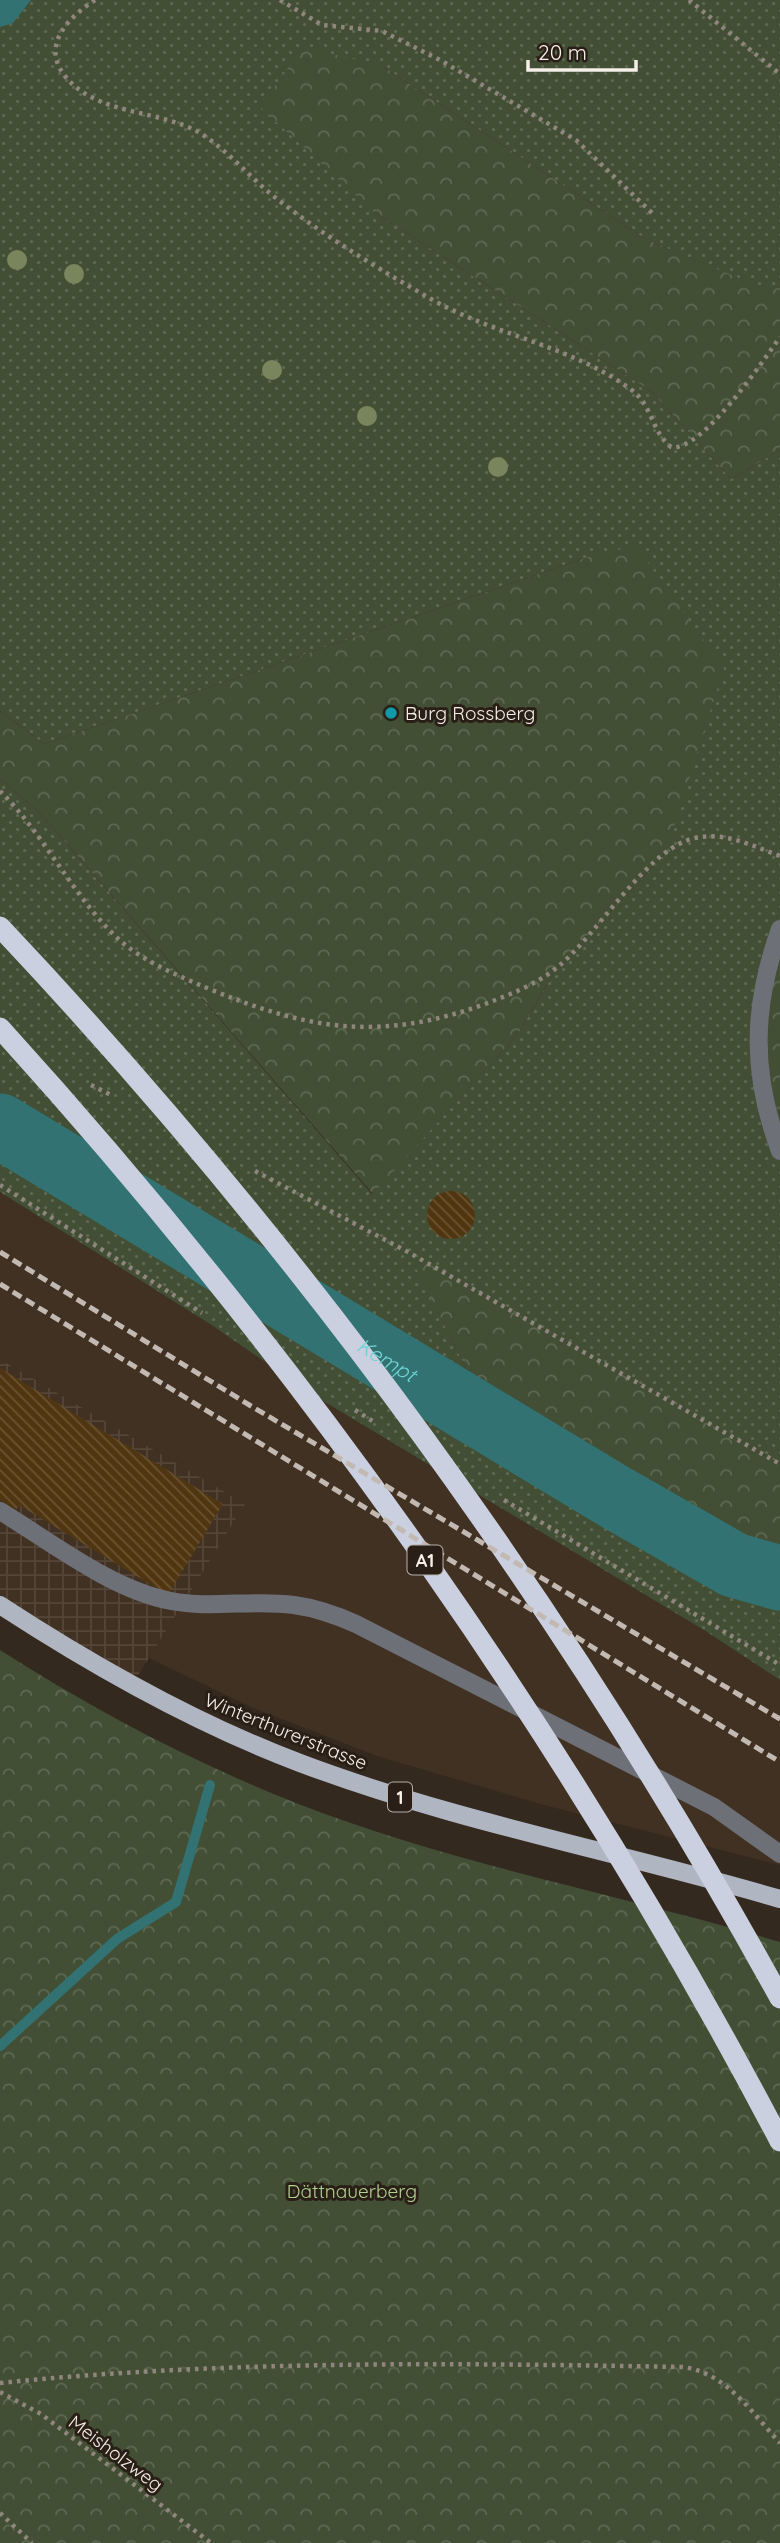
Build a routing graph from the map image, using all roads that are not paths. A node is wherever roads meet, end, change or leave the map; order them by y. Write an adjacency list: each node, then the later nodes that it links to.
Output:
1 (0, 928): 9 (highway)
2 (780, 929): 4 (street)
3 (0, 1028): 10 (highway, A1)
4 (780, 1151)
5 (0, 1511): 7 (street)
6 (0, 1605): 8 (main road, Winterthurerstrasse / 1)
7 (780, 1854)
8 (780, 1899)
9 (780, 1998)
10 (780, 2141)

